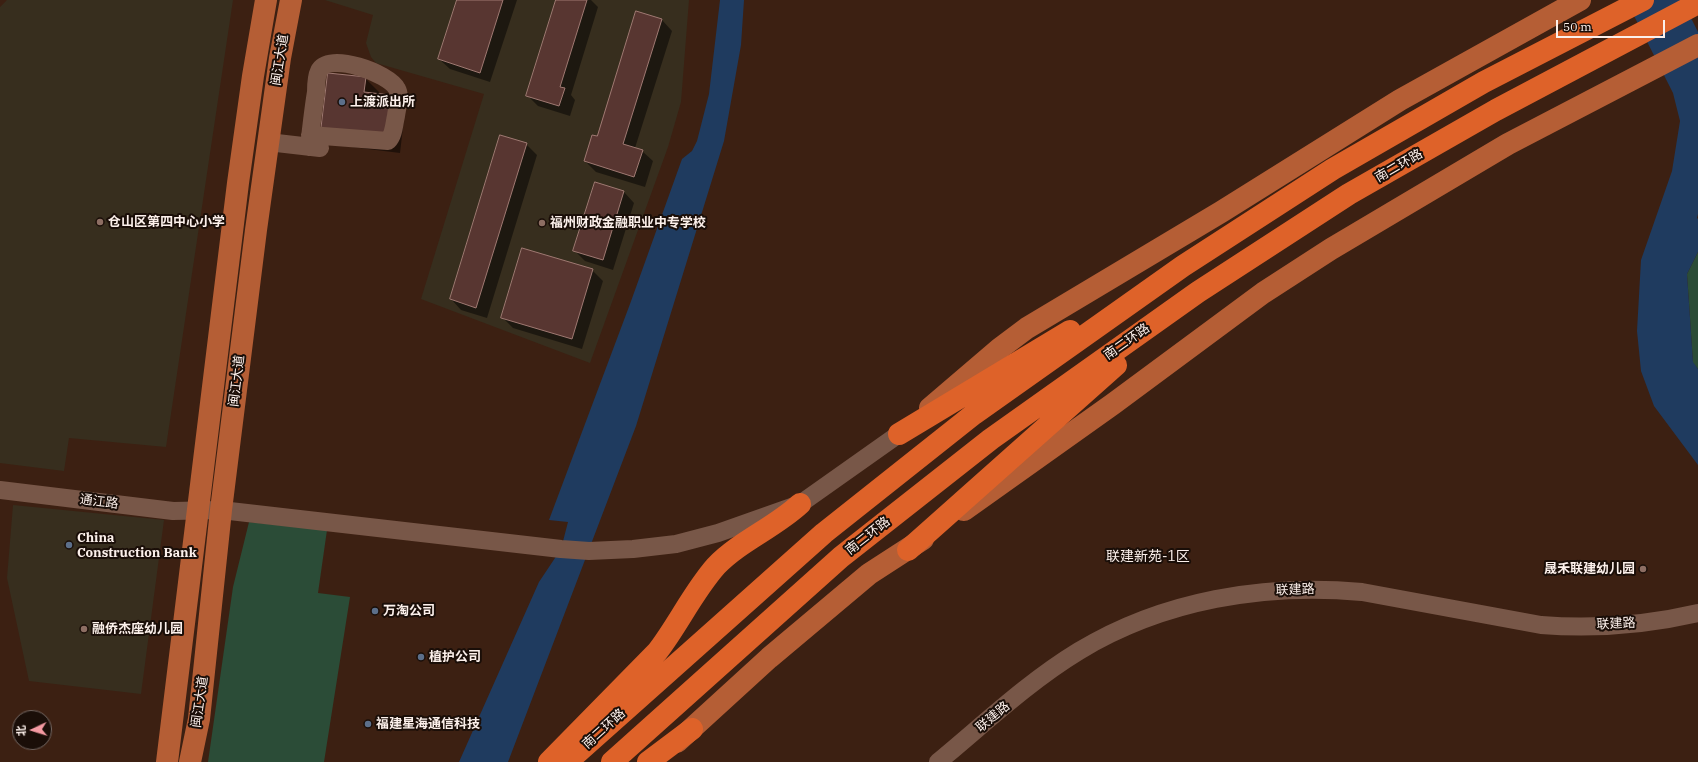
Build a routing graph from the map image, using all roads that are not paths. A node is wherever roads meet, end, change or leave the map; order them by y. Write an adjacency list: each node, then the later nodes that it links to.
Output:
1 (266, 0): 15 (main road, 闽江大道)
2 (291, 0): 7 (main road, 闽江大道)
3 (1580, 0): 11 (main road)
4 (1643, 0): 9 (highway, 南二环路)
5 (1698, 3): 10 (highway, 南二环路)
6 (1695, 47): 16 (main road)
7 (268, 142): 8 (street); 14 (main road, 闽江大道)
8 (313, 143): 8 (street)
9 (1183, 266): 11 (highway); 22 (highway, 南二环路)
10 (1198, 292): 16 (highway); 23 (highway, 南二环路)
11 (899, 434): 13 (street, 通江路)
12 (0, 490): 15 (street, 通江路)
13 (800, 504): 14 (street, 通江路); 21 (highway)
14 (221, 510): 15 (street, 通江路); 20 (main road, 闽江大道)
15 (198, 512): 19 (main road, 闽江大道)
16 (908, 550): 18 (main road)
17 (1698, 613): 26 (street, 联建路)
18 (692, 729): 24 (highway); 25 (main road)
19 (167, 762)
20 (190, 762)
21 (550, 762)
22 (566, 762)
23 (612, 762)
24 (648, 762)
25 (656, 762)
26 (938, 762)

